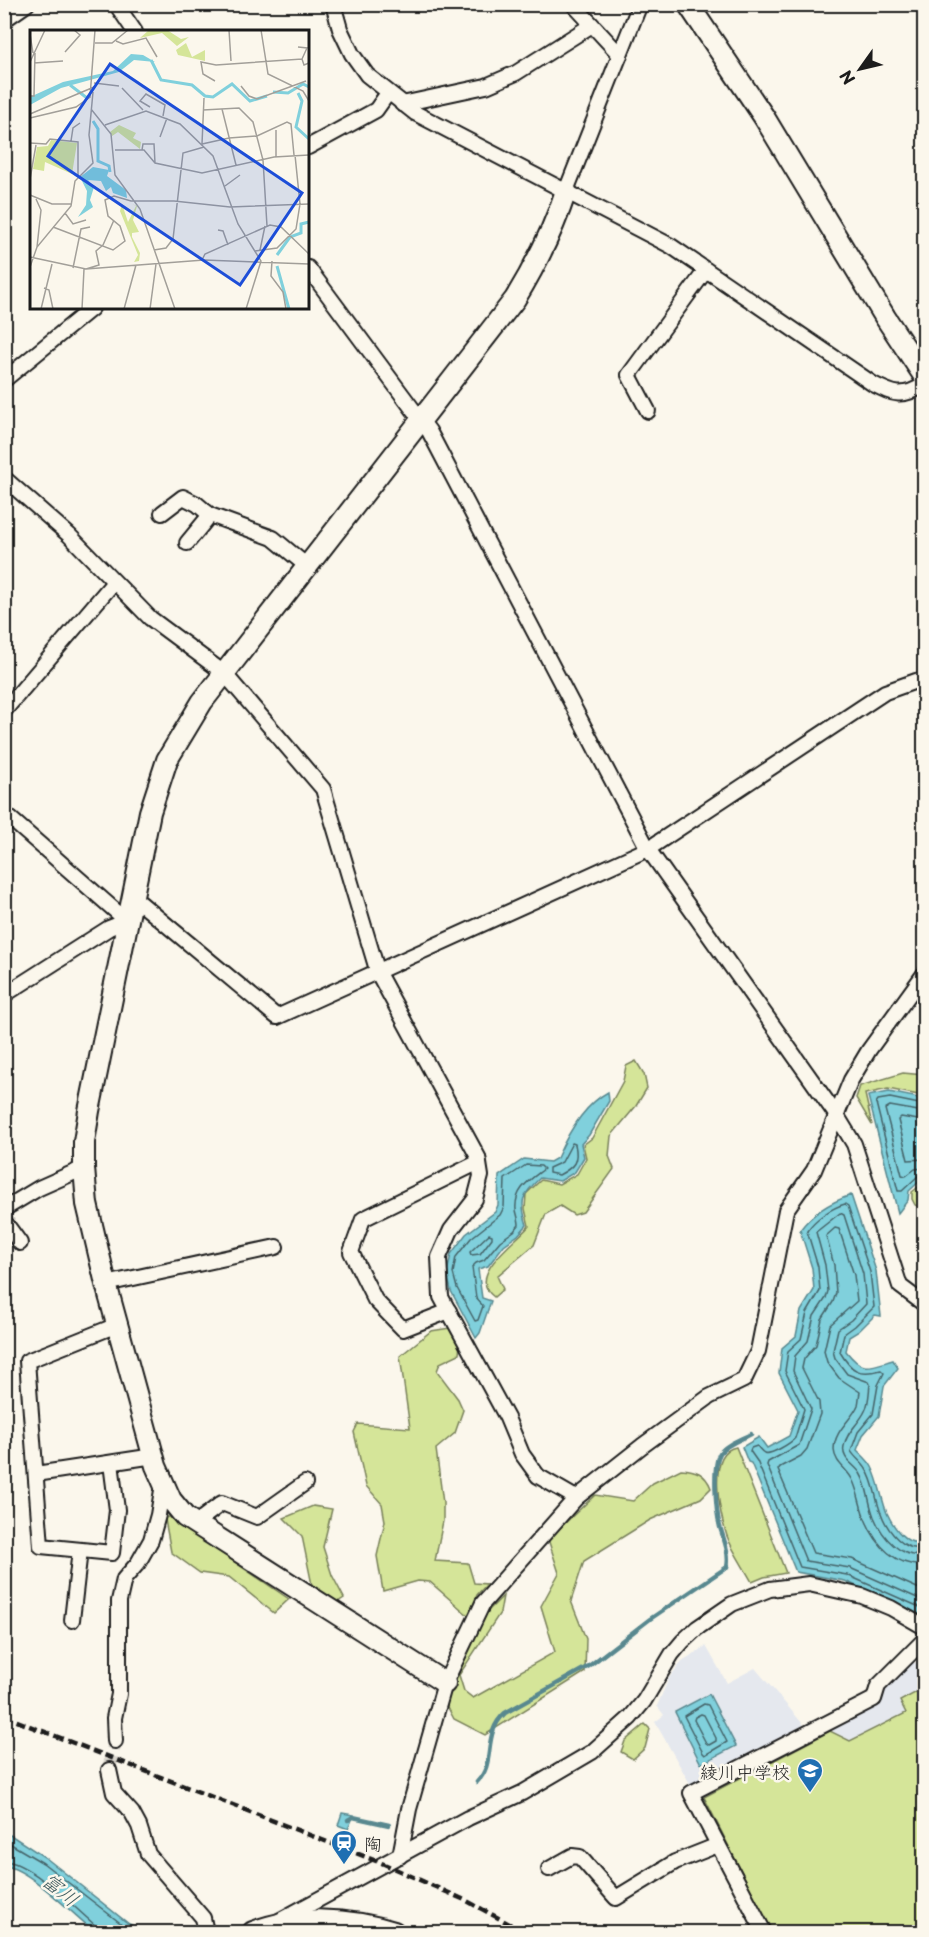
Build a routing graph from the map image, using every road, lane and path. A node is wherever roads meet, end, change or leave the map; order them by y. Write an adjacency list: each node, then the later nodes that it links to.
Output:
1 (27, 4): 7 (street)
2 (116, 4): 9 (street)
3 (333, 4): 11 (street)
4 (573, 4): 8 (street)
5 (640, 4): 10 (street)
6 (688, 4): 18 (street)
7 (4, 20)
8 (592, 25): 10 (street); 12 (street)
9 (134, 30)
10 (620, 55): 14 (street)
11 (388, 93): 12 (street); 13 (street)
12 (402, 104): 14 (street)
13 (309, 146)
14 (566, 191): 16 (street); 22 (street)
15 (309, 269): 22 (street)
16 (706, 270): 20 (street); 21 (street)
17 (91, 309): 19 (street)
18 (924, 376)
19 (4, 380)
20 (924, 385)
21 (648, 411)
22 (421, 422): 27 (street); 33 (street)
23 (4, 477): 28 (street)
24 (162, 513): 25 (street)
25 (210, 515): 26 (street); 27 (street)
26 (187, 543)
27 (308, 567): 29 (street)
28 (114, 582): 29 (street); 31 (street)
29 (224, 673): 34 (street); 36 (street)
30 (924, 680): 33 (street)
31 (4, 711)
32 (4, 813): 35 (street)
33 (648, 849): 36 (street); 39 (street)
34 (132, 896): 35 (street); 36 (street)
35 (127, 921): 38 (street); 41 (street)
36 (378, 973): 40 (street)
37 (924, 974): 39 (street)
38 (4, 995)
39 (837, 1116): 47 (street); 55 (street)
40 (479, 1162): 48 (street); 48 (street)
41 (84, 1168): 42 (street); 46 (street)
42 (4, 1209)
43 (4, 1221): 44 (street)
44 (20, 1243)
45 (276, 1248): 46 (street)
46 (106, 1284): 49 (street)
47 (924, 1304)
48 (448, 1311): 55 (street)
49 (117, 1325): 50 (street); 52 (street)
50 (154, 1456): 51 (street); 54 (street)
51 (111, 1463): 52 (street); 57 (street)
52 (36, 1474): 57 (street)
53 (305, 1483): 56 (street)
54 (163, 1484): 56 (street); 62 (street)
55 (576, 1498): 61 (street)
56 (196, 1523): 61 (street)
57 (80, 1550): 58 (street)
58 (72, 1620)
59 (924, 1627): 65 (street)
60 (924, 1640): 64 (street)
61 (445, 1683): 65 (street)
62 (115, 1741)
63 (109, 1770): 68 (street)
64 (718, 1845): 66 (street); 71 (street)
65 (400, 1856): 67 (street)
66 (549, 1869)
67 (272, 1924): 69 (street); 70 (street)
68 (206, 1932)
69 (253, 1932)
70 (394, 1932)
71 (764, 1932)

